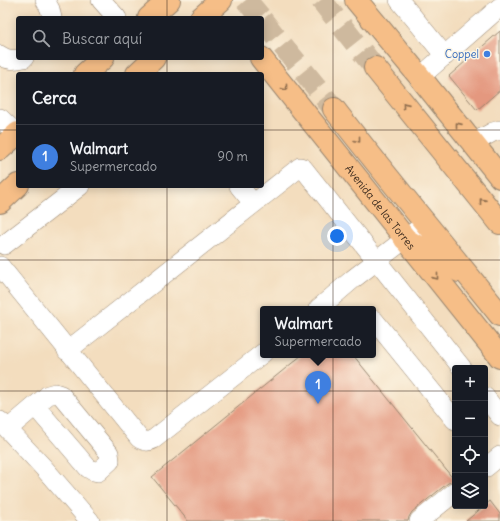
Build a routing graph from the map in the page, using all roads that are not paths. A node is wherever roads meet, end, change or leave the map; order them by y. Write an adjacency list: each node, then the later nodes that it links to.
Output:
1 (45, 0): 7 (street)
2 (101, 0): 8 (street)
3 (356, 0): 6 (main road)
4 (399, 0): 10 (street)
5 (500, 7): 10 (street)
6 (367, 9): 18 (main road)
7 (52, 16)
8 (115, 16)
9 (0, 55): 11 (street)
10 (445, 56): 18 (street)
11 (16, 60)
12 (102, 60): 16 (main road)
13 (152, 60): 17 (main road)
14 (263, 60): 34 (main road, Avenida de las Torres, one-way to 34)
15 (375, 68): 33 (main road, one-way to 15)
16 (87, 72)
17 (139, 72)
18 (420, 78): 24 (main road, one-way to 18)
19 (334, 109): 32 (main road, one-way to 32)
20 (0, 118): 22 (street)
21 (500, 130): 24 (street)
22 (16, 131)
23 (16, 135): 25 (main road)
24 (473, 143): 26 (main road)
25 (0, 149)
26 (500, 177)
27 (16, 187): 30 (main road)
28 (77, 188): 35 (street)
29 (241, 188): 31 (street)
30 (0, 202)
31 (253, 203): 36 (street); 42 (street)
32 (426, 223): 34 (street); 38 (main road)
33 (500, 223)
34 (405, 239): 36 (street); 38 (main road); 44 (main road, Avenida de las Torres, one-way to 44)
35 (1, 245)
36 (376, 260): 39 (street); 45 (street)
37 (0, 266): 42 (street)
38 (472, 279): 40 (main road)
39 (322, 306)
40 (500, 315)
41 (376, 322): 48 (street)
42 (68, 351): 43 (street)
43 (260, 355)
44 (500, 357)
45 (460, 365)
46 (488, 401): 49 (street)
47 (36, 406): 50 (street)
48 (452, 416)
49 (500, 416)
50 (4, 425): 52 (street)
51 (452, 494): 53 (street)
52 (90, 521)
53 (419, 521)

